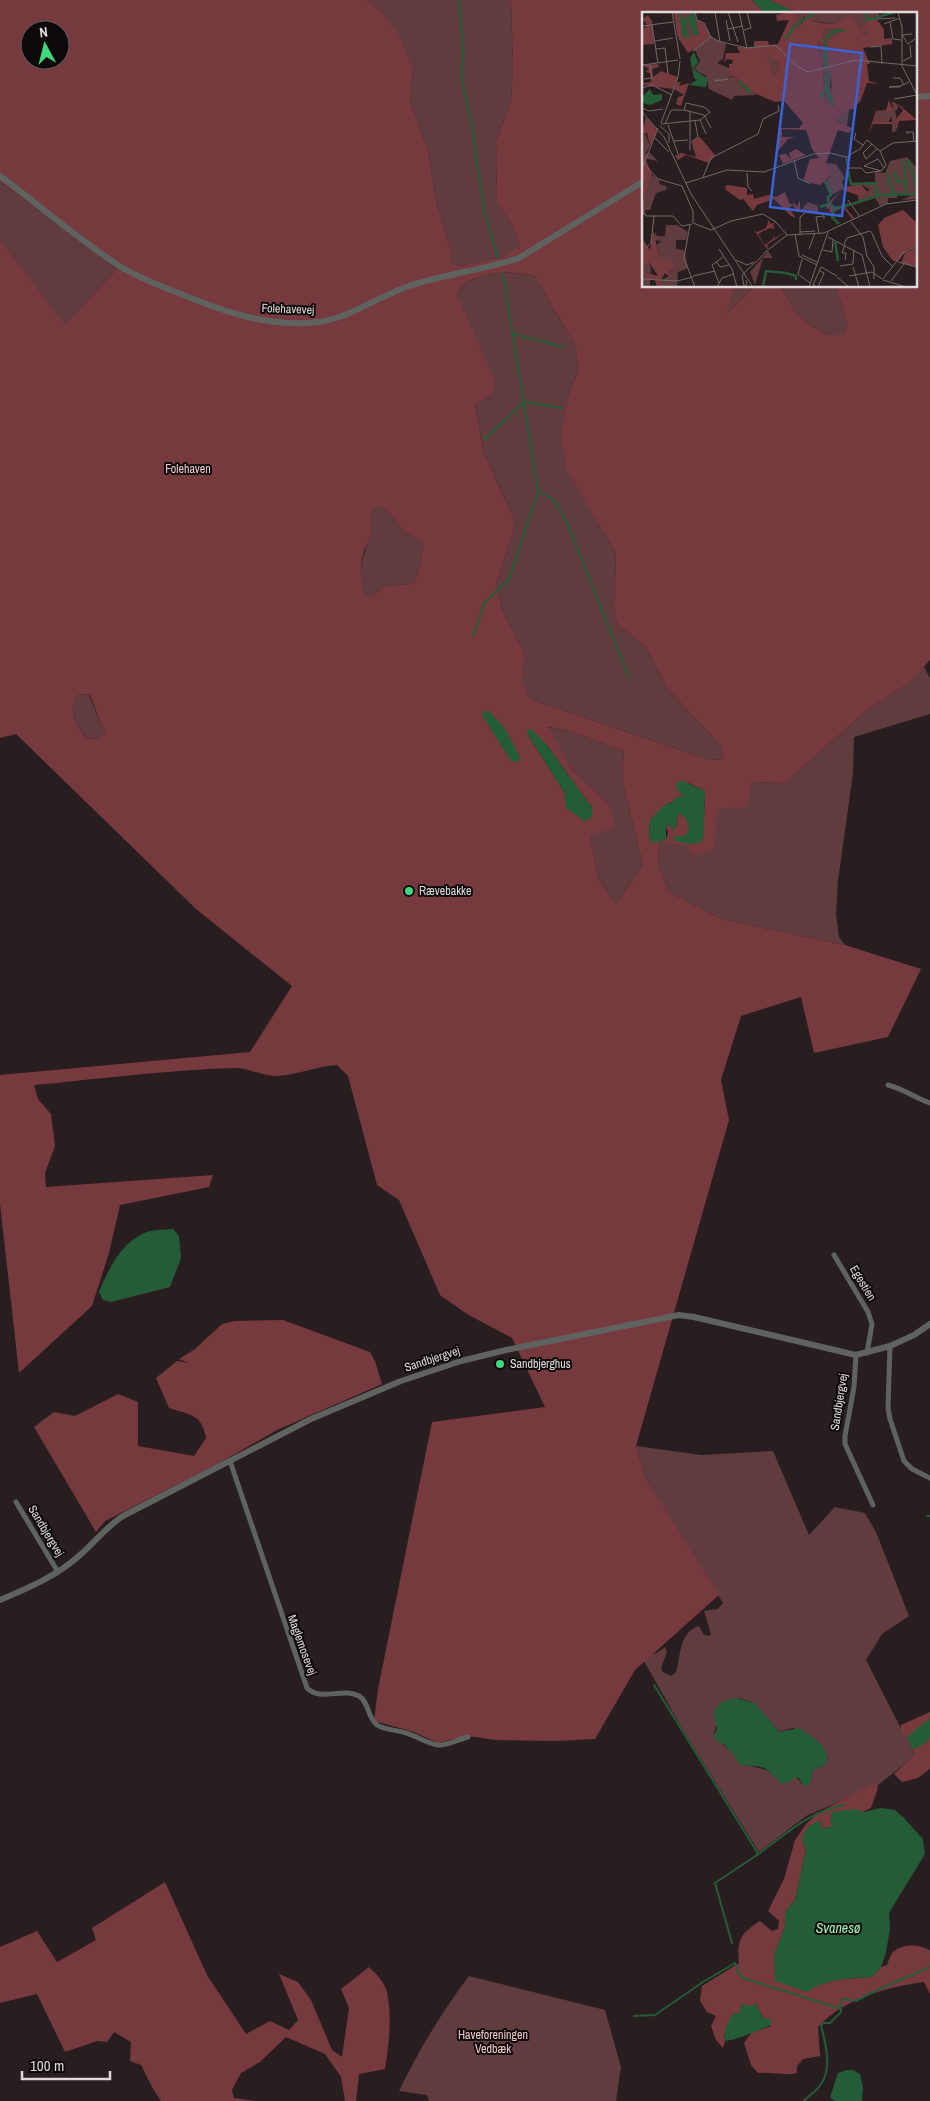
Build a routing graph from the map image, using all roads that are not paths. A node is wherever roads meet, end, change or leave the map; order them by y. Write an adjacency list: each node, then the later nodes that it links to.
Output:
1 (0, 176): 2 (street, Folehavevej)
2 (642, 182)
3 (888, 1086): 4 (street)
4 (930, 1103)
5 (834, 1255): 8 (street, Egestien)
6 (930, 1324): 7 (street, Sandbjergvej)
7 (890, 1346): 8 (street, Sandbjergvej); 11 (street)
8 (867, 1354): 9 (street, Sandbjergvej)
9 (856, 1355): 10 (street, Sandbjergvej); 13 (street, Sandbjergvej)
10 (230, 1461): 14 (street, Sandbjergvej); 16 (street, Maglemosevej)
11 (930, 1478)
12 (16, 1502): 14 (street, Sandbjergvej)
13 (873, 1505)
14 (58, 1572): 15 (street, Sandbjergvej)
15 (0, 1600)
16 (468, 1737)

